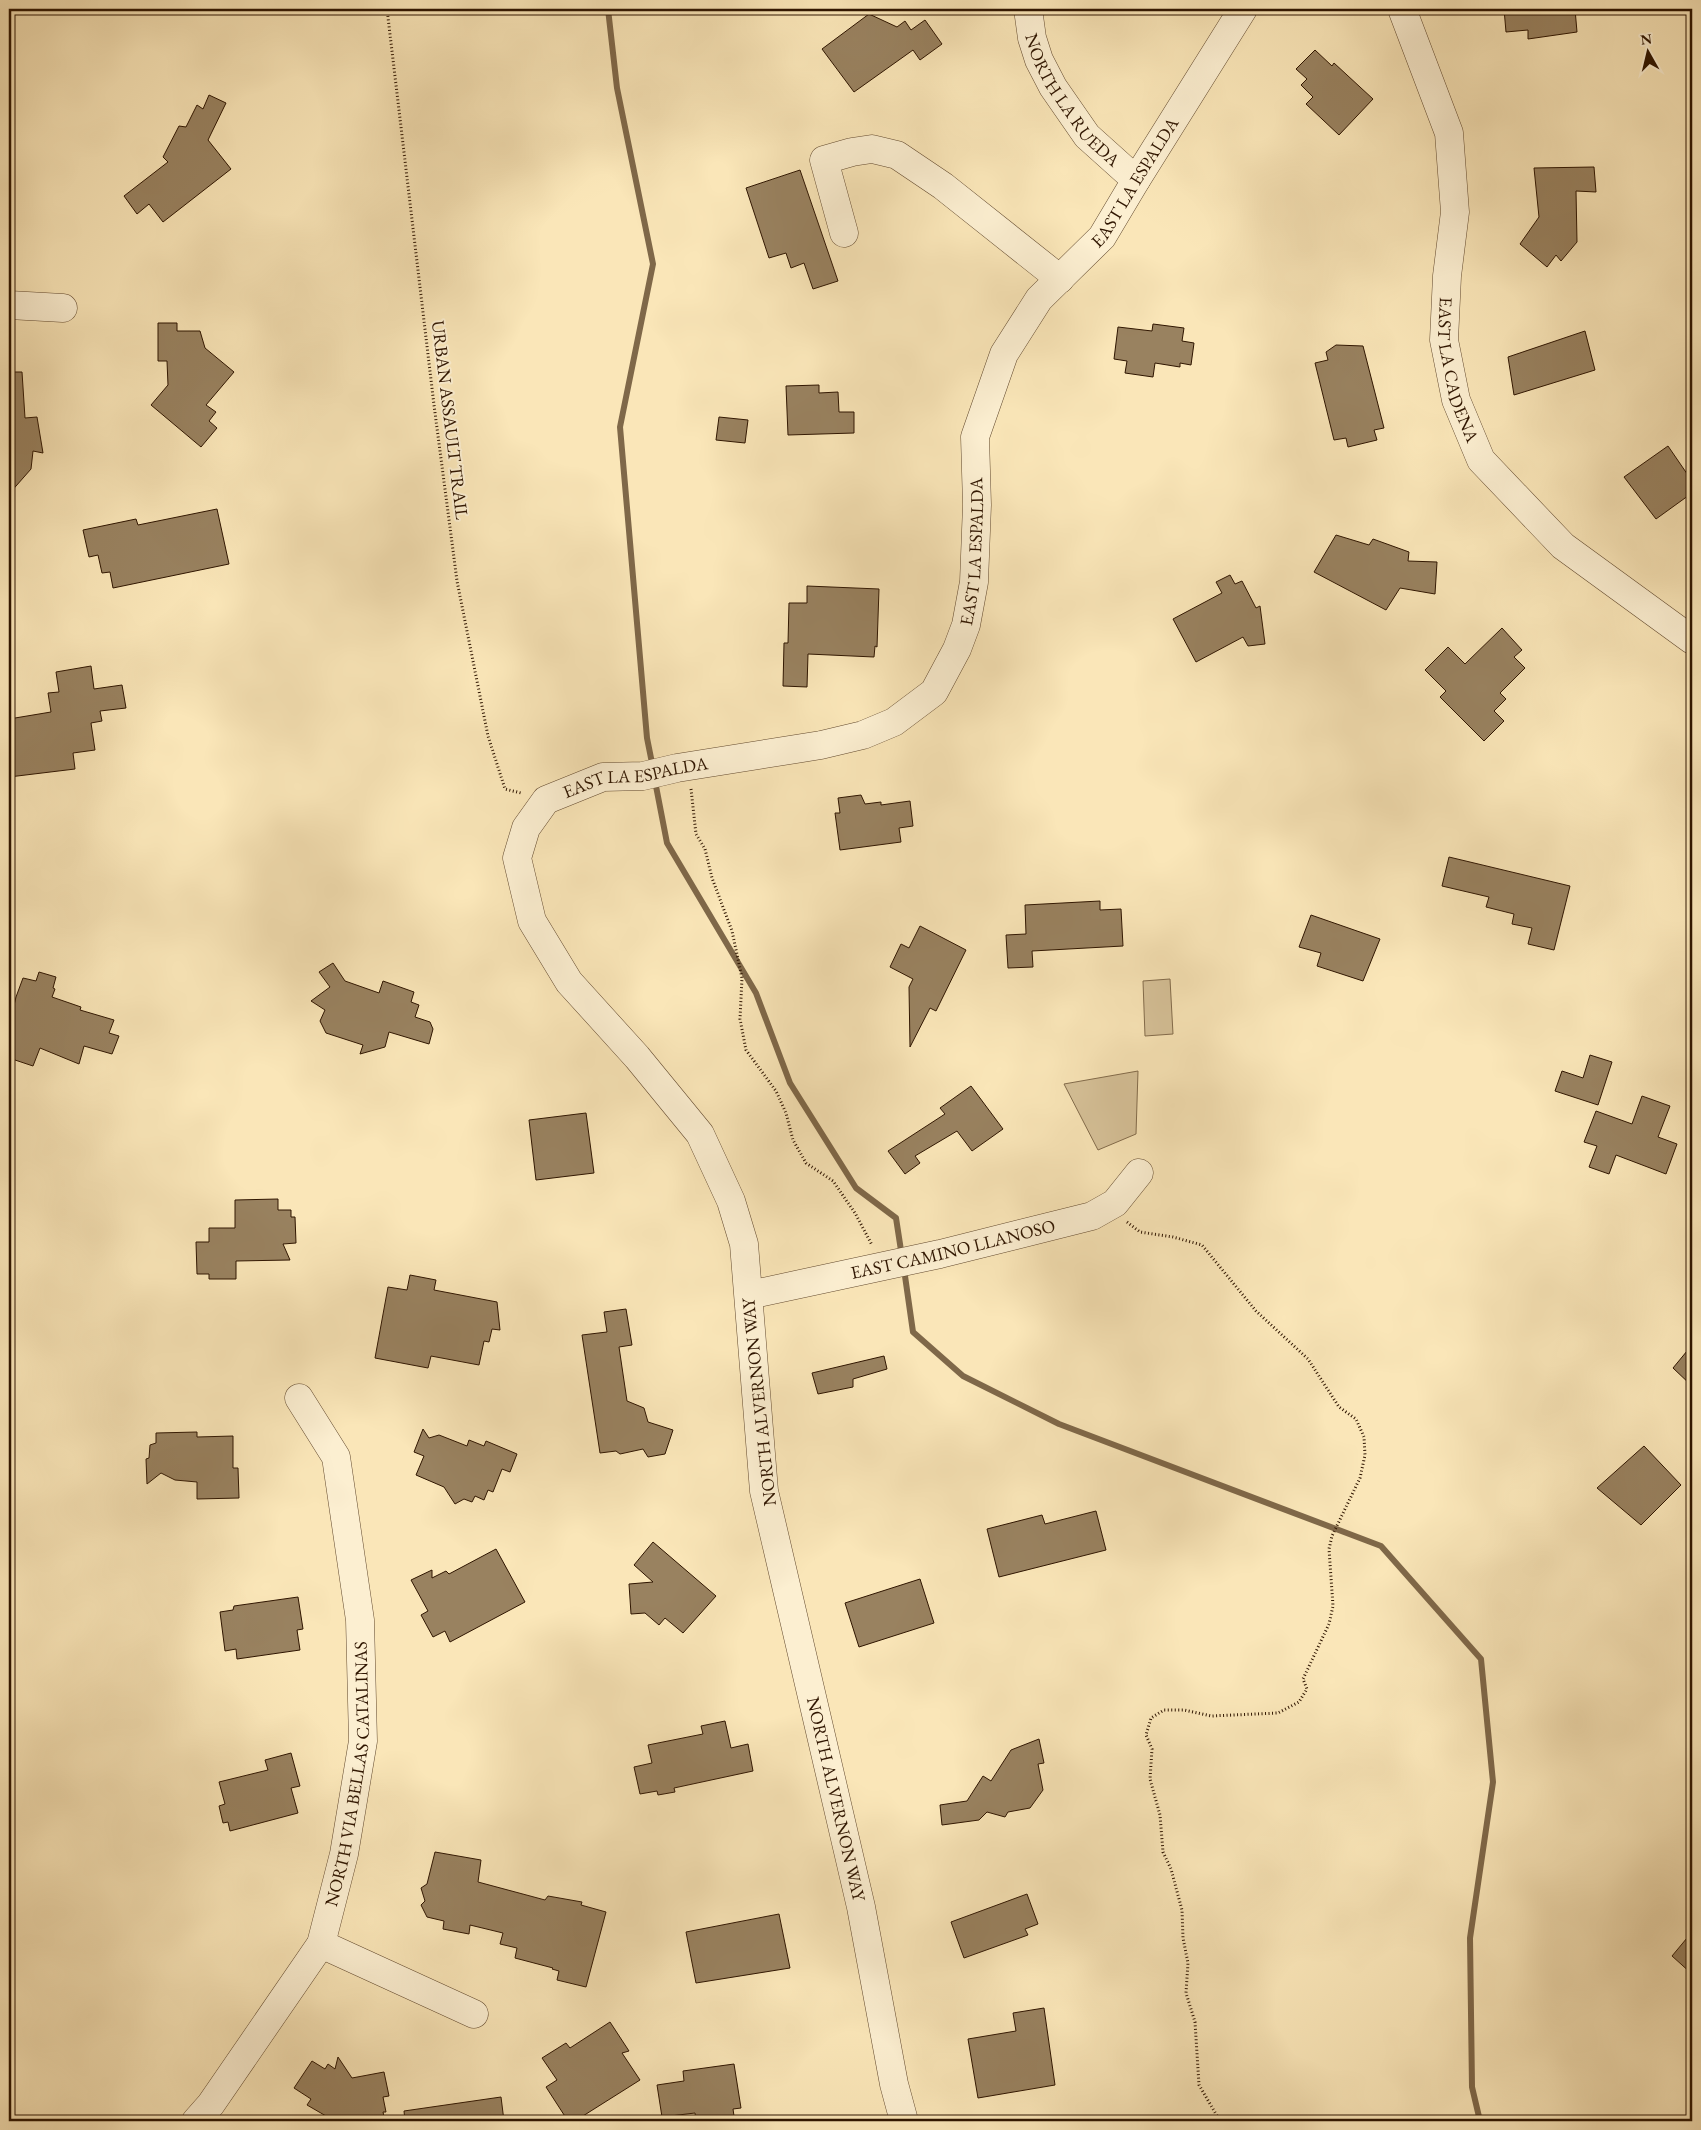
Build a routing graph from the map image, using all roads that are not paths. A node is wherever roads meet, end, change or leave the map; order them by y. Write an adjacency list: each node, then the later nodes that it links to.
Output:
1 (1028, 9): 4 (street, NORTH LA RUEDA)
2 (1243, 9): 4 (street, EAST LA ESPALDA)
3 (1402, 9): 9 (street, EAST LA CADENA)
4 (1136, 180): 6 (street, EAST LA ESPALDA)
5 (844, 233): 6 (street)
6 (1060, 279): 10 (street, EAST LA ESPALDA)
7 (9, 305): 8 (street)
8 (63, 308)
9 (1692, 640)
10 (517, 858): 12 (street, NORTH ALVERNON WAY)
11 (1139, 1173): 12 (street, EAST CAMINO LLANOSO)
12 (748, 1295): 17 (street, NORTH ALVERNON WAY)
13 (299, 1398): 14 (street, NORTH VIA BELLAS CATALINAS)
14 (321, 1944): 15 (street); 16 (street, NORTH VIA BELLAS CATALINAS)
15 (474, 2014)
16 (196, 2121)
17 (904, 2121)

